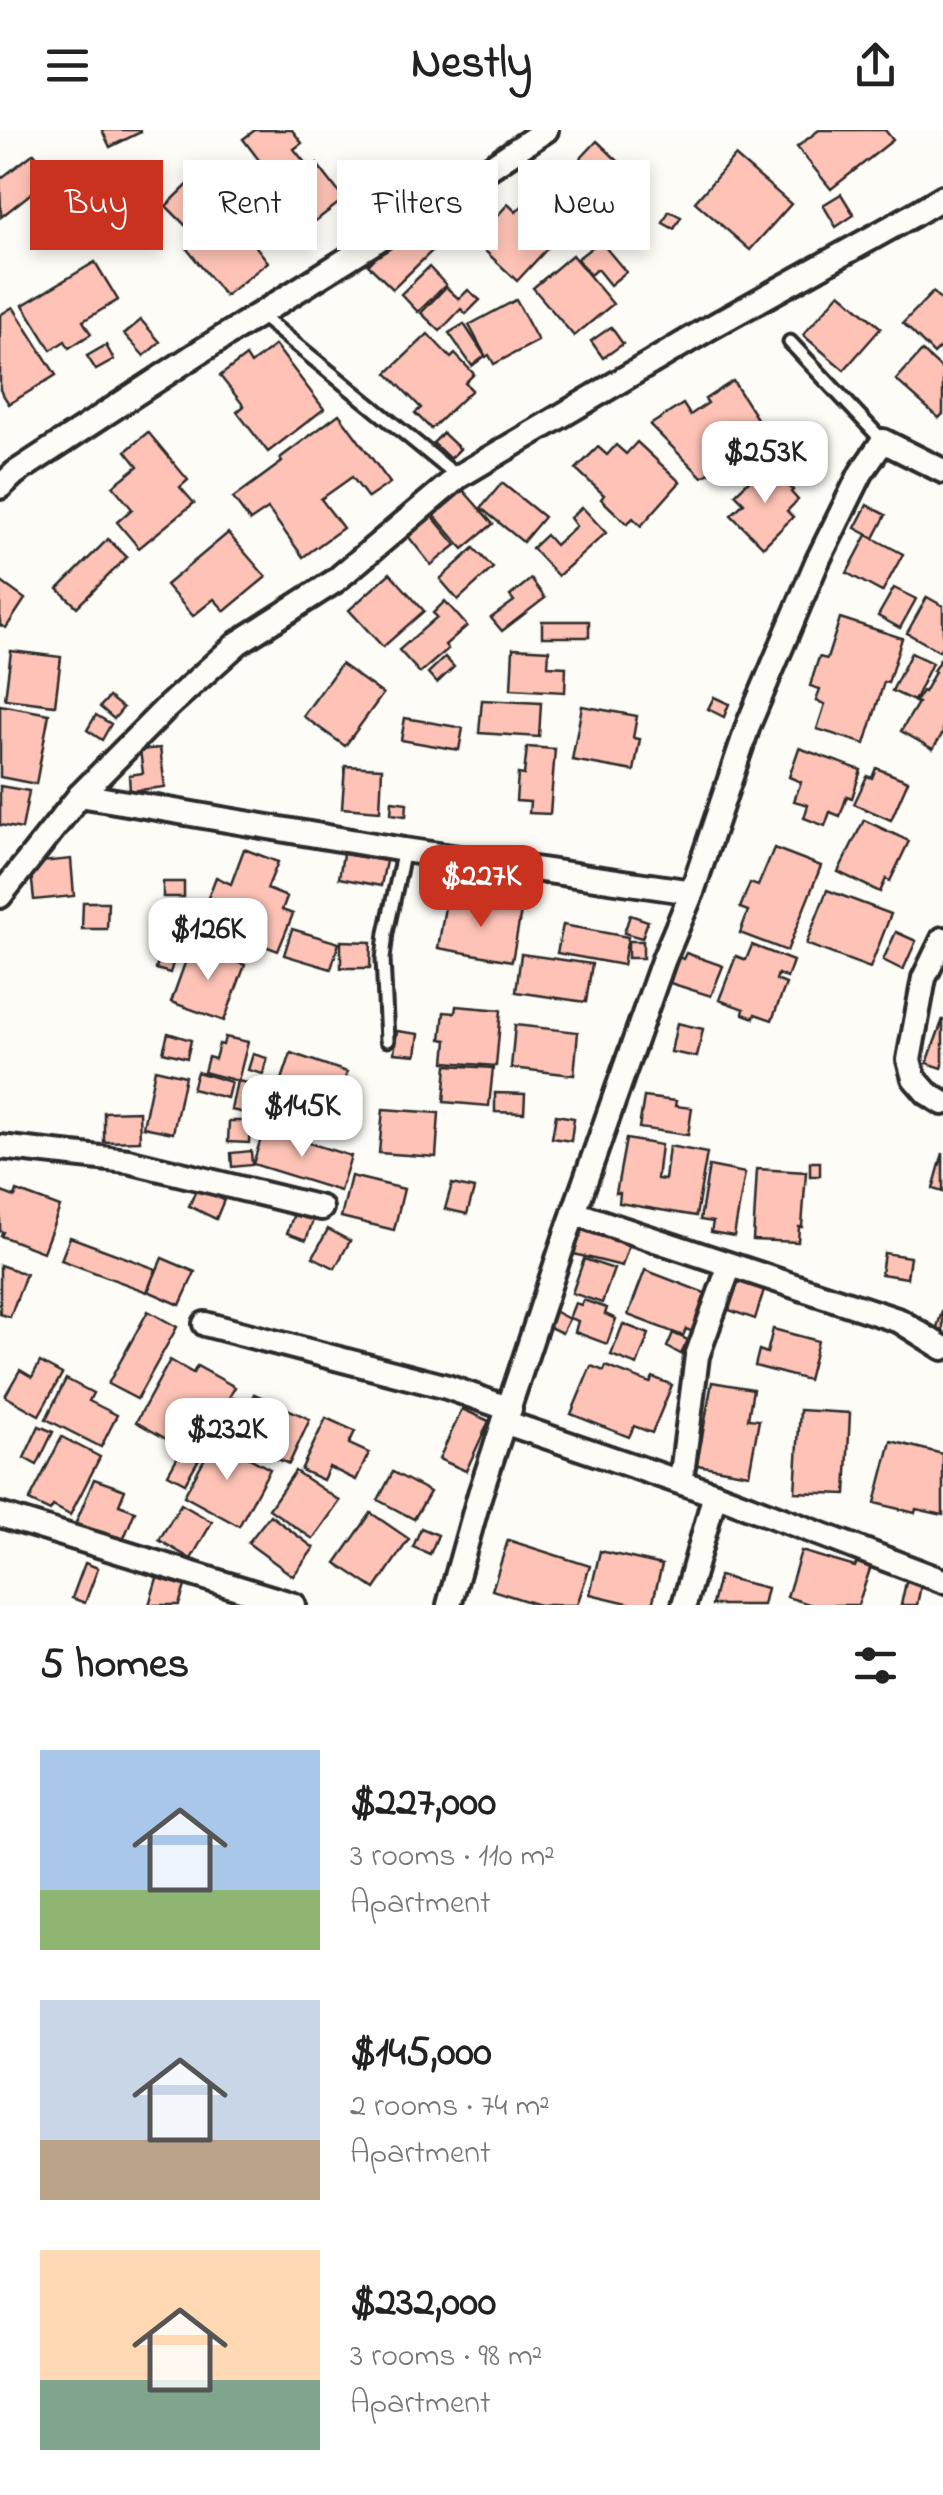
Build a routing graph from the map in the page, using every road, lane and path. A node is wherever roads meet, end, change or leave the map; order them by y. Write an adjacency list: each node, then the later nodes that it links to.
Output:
1 (546, 130): 3 (street)
2 (943, 197): 7 (street)
3 (260, 314): 7 (lane); 8 (street)
4 (790, 342): 5 (lane)
5 (883, 441): 6 (street); 11 (street)
6 (943, 471)
7 (458, 476): 9 (street)
8 (0, 486)
9 (80, 795): 10 (street); 12 (street)
10 (404, 850): 11 (street); 14 (lane)
11 (692, 892): 18 (street)
12 (0, 896)
13 (943, 939): 15 (street)
14 (387, 1040)
15 (943, 1102)
16 (0, 1148): 17 (street)
17 (321, 1208)
18 (574, 1213): 19 (street); 22 (street)
19 (730, 1265): 21 (street); 23 (street)
20 (205, 1324): 22 (street)
21 (943, 1348)
22 (507, 1416): 23 (street); 28 (street)
23 (681, 1482): 24 (street)
24 (714, 1494): 26 (street); 29 (street)
25 (0, 1516): 27 (street)
26 (943, 1581)
27 (294, 1605)
28 (449, 1605)
29 (684, 1605)

